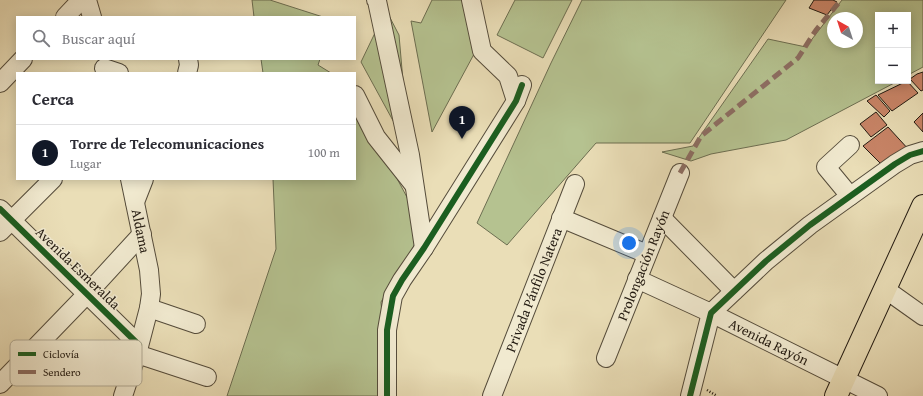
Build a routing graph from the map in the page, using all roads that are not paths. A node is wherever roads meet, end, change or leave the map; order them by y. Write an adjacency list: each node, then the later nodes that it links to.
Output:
1 (81, 0): 5 (street)
2 (87, 0): 6 (street)
3 (376, 0): 19 (street)
4 (471, 0): 27 (street)
5 (66, 16)
6 (92, 16)
7 (23, 60): 10 (street)
8 (188, 60): 9 (street)
9 (186, 72)
10 (0, 83)
11 (356, 97): 19 (street)
12 (850, 145): 20 (street)
13 (923, 151): 20 (street)
14 (680, 173): 24 (street, Prolongación Rayón)
15 (52, 180): 25 (street)
16 (130, 180): 21 (street, Aldama)
17 (144, 180): 21 (street)
18 (575, 184): 23 (street, Privada Pánfilo Natera)
19 (415, 186): 27 (street)
20 (850, 196): 31 (street)
21 (134, 202): 26 (street, Aldama)
22 (923, 206): 30 (main road)
23 (561, 218): 28 (street); 49 (street, Privada Pánfilo Natera)
24 (662, 218): 28 (street, Prolongación Rayón); 31 (street)
25 (4, 220): 32 (street, Avenida Esmeralda)
26 (142, 234): 32 (street); 33 (street, Aldama)
27 (424, 248): 48 (street)
28 (647, 254): 29 (street, Prolongación Rayón)
29 (638, 279): 34 (street, Avenida Rayón); 41 (street, Prolongación Rayón)
30 (885, 290): 35 (street); 46 (main road)
31 (734, 291): 34 (street)
32 (87, 294): 37 (street); 38 (street, Avenida Esmeralda)
33 (149, 308): 36 (street); 39 (street, Aldama)
34 (711, 313): 46 (street, Avenida Rayón); 50 (street)
35 (923, 316)
36 (196, 324)
37 (43, 340)
38 (129, 340)
39 (141, 340)
40 (142, 352): 43 (street)
41 (606, 358)
42 (10, 374): 44 (street)
43 (207, 377)
44 (0, 384)
45 (126, 386): 47 (street, Aldama)
46 (840, 388): 51 (street, Avenida Rayón)
47 (123, 396)
48 (387, 396)
49 (492, 396)
50 (690, 396)
51 (878, 396)

